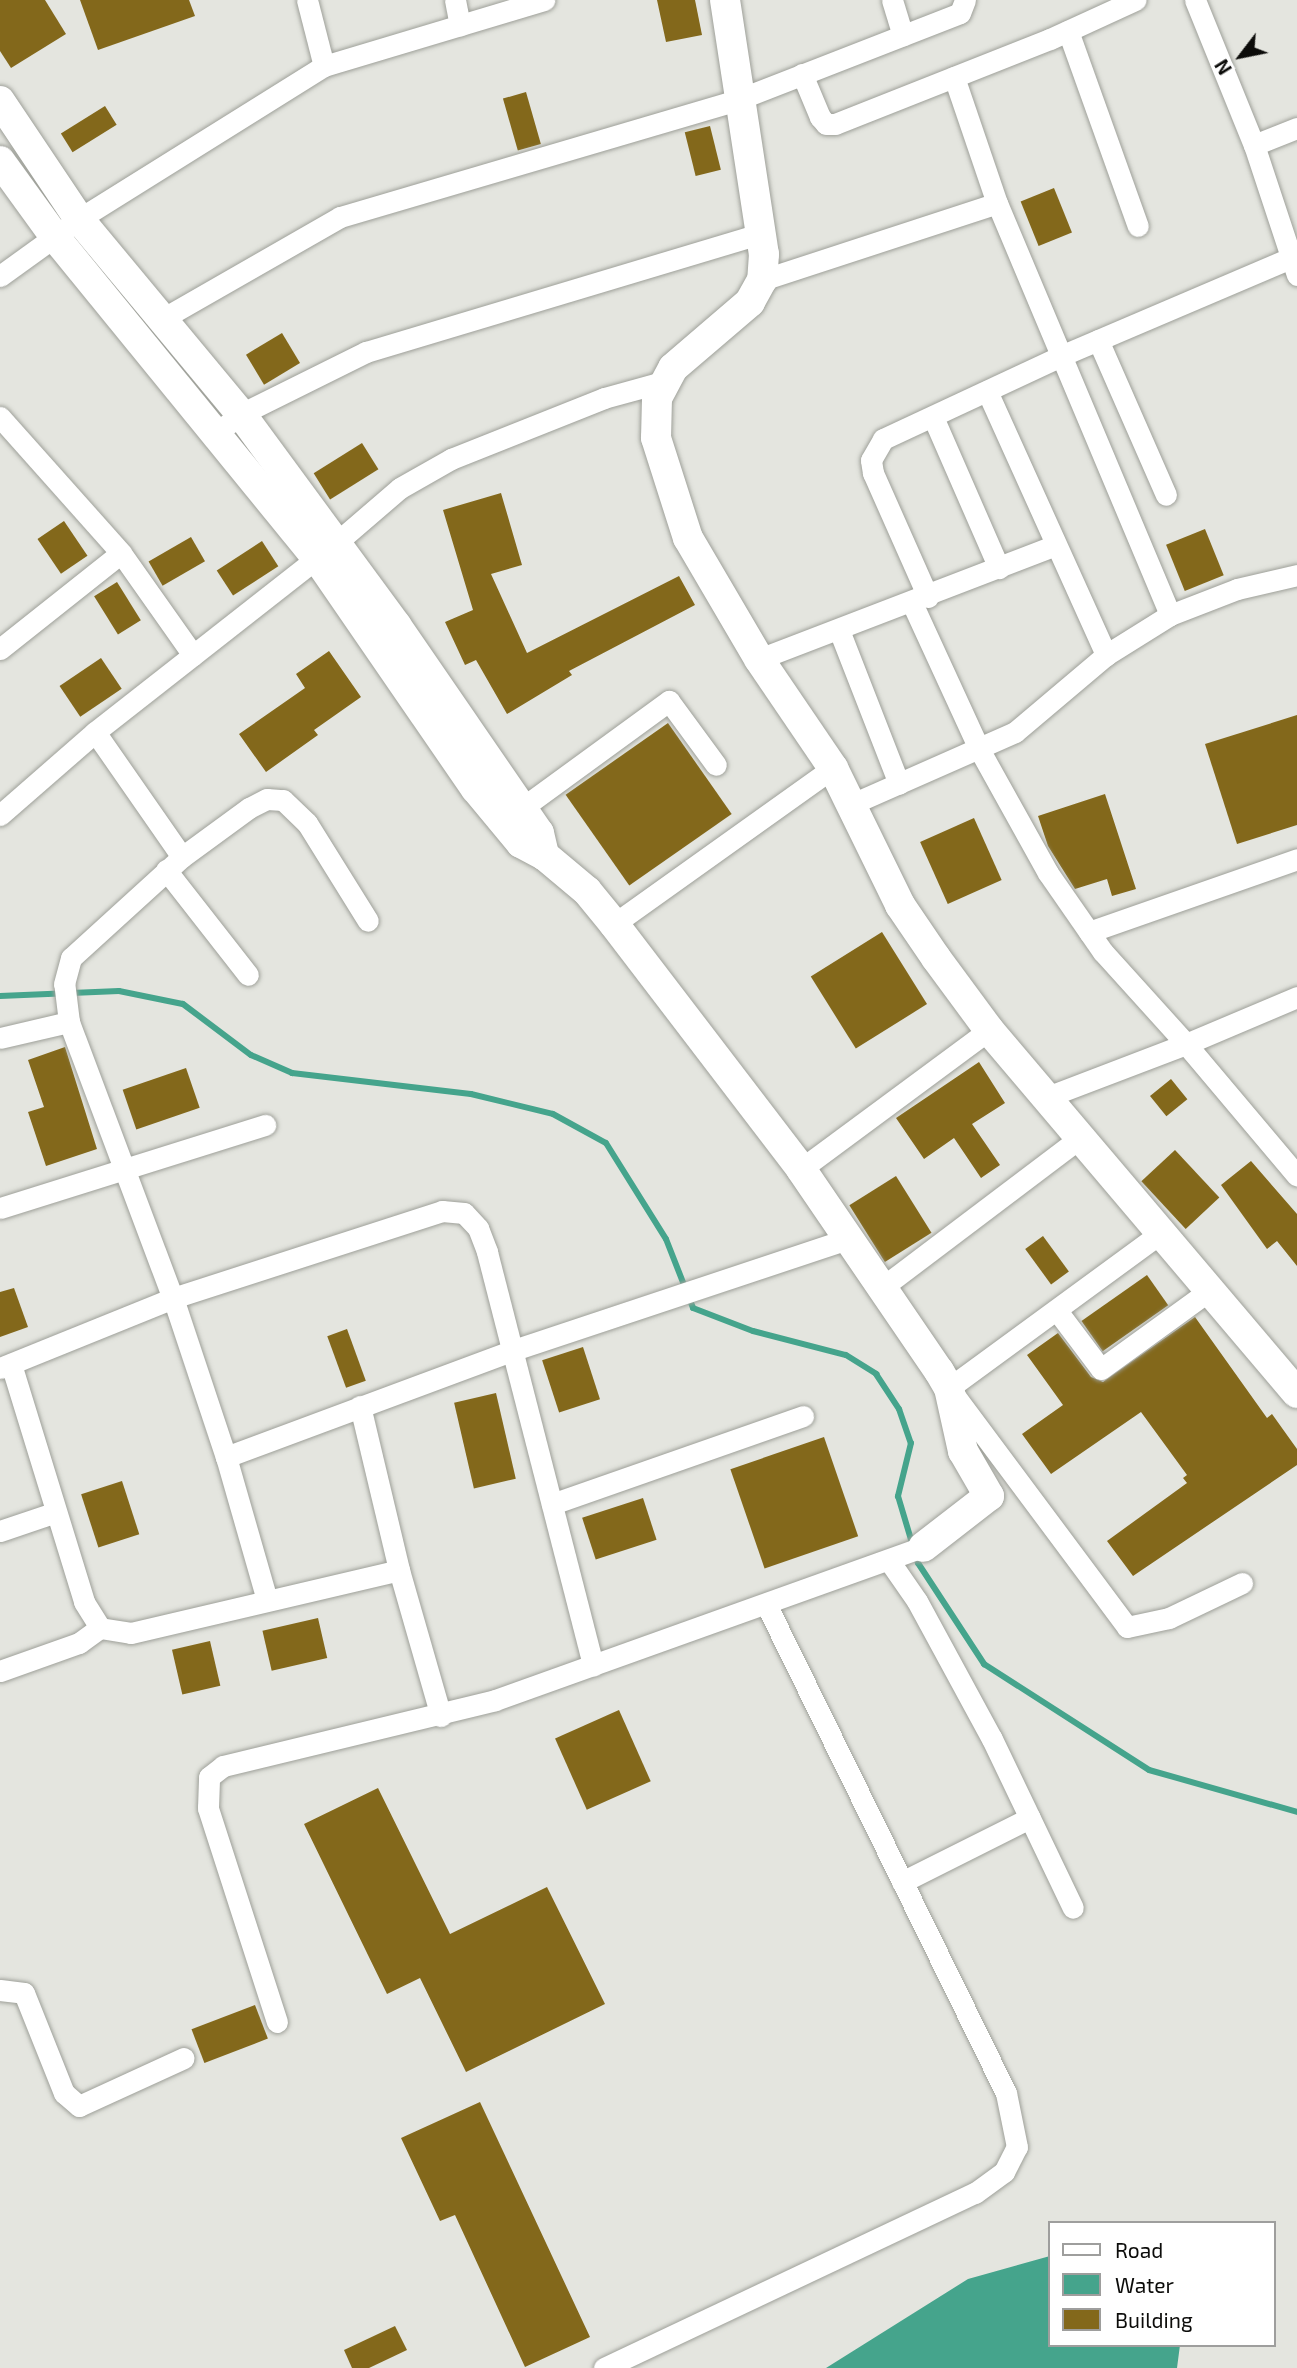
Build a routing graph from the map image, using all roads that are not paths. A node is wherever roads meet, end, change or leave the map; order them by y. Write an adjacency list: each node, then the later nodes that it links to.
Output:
1 (307, 0): 12 (street)
2 (455, 0): 9 (street)
3 (544, 0): 9 (street)
4 (725, 0): 15 (street)
5 (892, 0): 11 (street)
6 (965, 0): 11 (street)
7 (1135, 0): 10 (street)
8 (1195, 0): 18 (street)
9 (460, 26): 12 (street)
10 (1068, 31): 14 (street); 22 (street)
11 (904, 35): 13 (street)
12 (324, 66): 21 (street)
13 (802, 74): 14 (street); 15 (street)
14 (954, 77): 20 (street)
15 (737, 100): 23 (street); 28 (street)
16 (0, 101): 21 (street)
17 (1297, 128): 18 (street)
18 (1254, 145): 25 (street)
19 (0, 161): 24 (street)
20 (997, 203): 27 (street); 30 (street)
21 (79, 219): 24 (street); 28 (street)
22 (1139, 226)
23 (762, 233): 27 (street); 33 (street)
24 (55, 237): 26 (street); 36 (street)
25 (1295, 262): 29 (street)
26 (0, 276)
27 (762, 280): 31 (street)
28 (162, 318): 33 (street)
29 (1098, 340): 30 (street); 37 (street)
30 (1063, 355): 32 (street); 44 (street)
31 (662, 382): 39 (street); 49 (street)
32 (987, 391): 35 (street); 38 (street)
33 (241, 414): 36 (street); 39 (street)
34 (0, 417): 40 (street)
35 (933, 417): 41 (street); 43 (street)
36 (216, 433): 39 (street)
37 (1166, 495)
38 (1056, 545): 41 (street); 48 (street)
39 (326, 551): 47 (street); 56 (street); 58 (street)
40 (121, 553): 46 (street); 47 (street)
41 (999, 568): 43 (street)
42 (1297, 575): 44 (street)
43 (920, 600): 45 (street); 51 (street)
44 (1170, 615): 48 (street)
45 (839, 630): 49 (street); 54 (street)
46 (0, 649)
47 (193, 655): 50 (street)
48 (1106, 655): 51 (street)
49 (760, 659): 53 (street)
50 (95, 732): 57 (street); 60 (street)
51 (979, 749): 54 (street); 63 (street)
52 (716, 765): 56 (street)
53 (833, 768): 55 (street); 62 (street)
54 (899, 784): 55 (street)
55 (852, 804): 67 (street)
56 (522, 808): 58 (street)
57 (0, 815)
58 (544, 855): 62 (street)
59 (1297, 859): 63 (street)
60 (174, 864): 61 (street); 64 (street); 66 (street)
61 (368, 921)
62 (614, 925): 75 (street)
63 (1089, 932): 69 (street)
64 (248, 975)
65 (1297, 998): 69 (street)
66 (68, 1018): 68 (street); 73 (street)
67 (989, 1030): 70 (street); 75 (street)
68 (0, 1038)
69 (1186, 1044): 70 (street); 74 (street)
70 (1047, 1097): 72 (street)
71 (265, 1125): 73 (street)
72 (1080, 1138): 77 (street); 79 (street)
73 (124, 1166): 76 (street); 81 (street)
74 (1293, 1166)
75 (801, 1169): 78 (street)
76 (0, 1208)
77 (1162, 1232): 80 (street); 82 (street)
78 (845, 1240): 79 (street); 83 (street)
79 (880, 1289): 85 (street)
80 (1210, 1290): 82 (street); 86 (street)
81 (173, 1298): 83 (street); 84 (street); 89 (street)
82 (1058, 1312): 85 (street)
83 (511, 1350): 87 (street); 90 (street)
84 (6, 1366): 91 (street)
85 (949, 1388): 93 (street); 95 (street)
86 (1297, 1393)
87 (360, 1406): 89 (street); 94 (street)
88 (803, 1416): 90 (street)
89 (226, 1457): 96 (street)
90 (552, 1504): 99 (street)
91 (56, 1512): 92 (street); 98 (street)
92 (0, 1531)
93 (906, 1555): 97 (street); 102 (street)
94 (399, 1570): 96 (street); 101 (street)
95 (1242, 1583)
96 (267, 1600): 98 (street)
97 (767, 1606): 99 (street); 103 (street)
98 (100, 1628): 100 (street)
99 (593, 1666): 101 (street)
100 (0, 1671)
101 (441, 1716): 106 (street)
102 (1030, 1818): 103 (street); 104 (street)
103 (902, 1882): 108 (street)
104 (1073, 1908)
105 (0, 1990): 107 (street)
106 (277, 2022)
107 (184, 2058)
108 (604, 2368)

